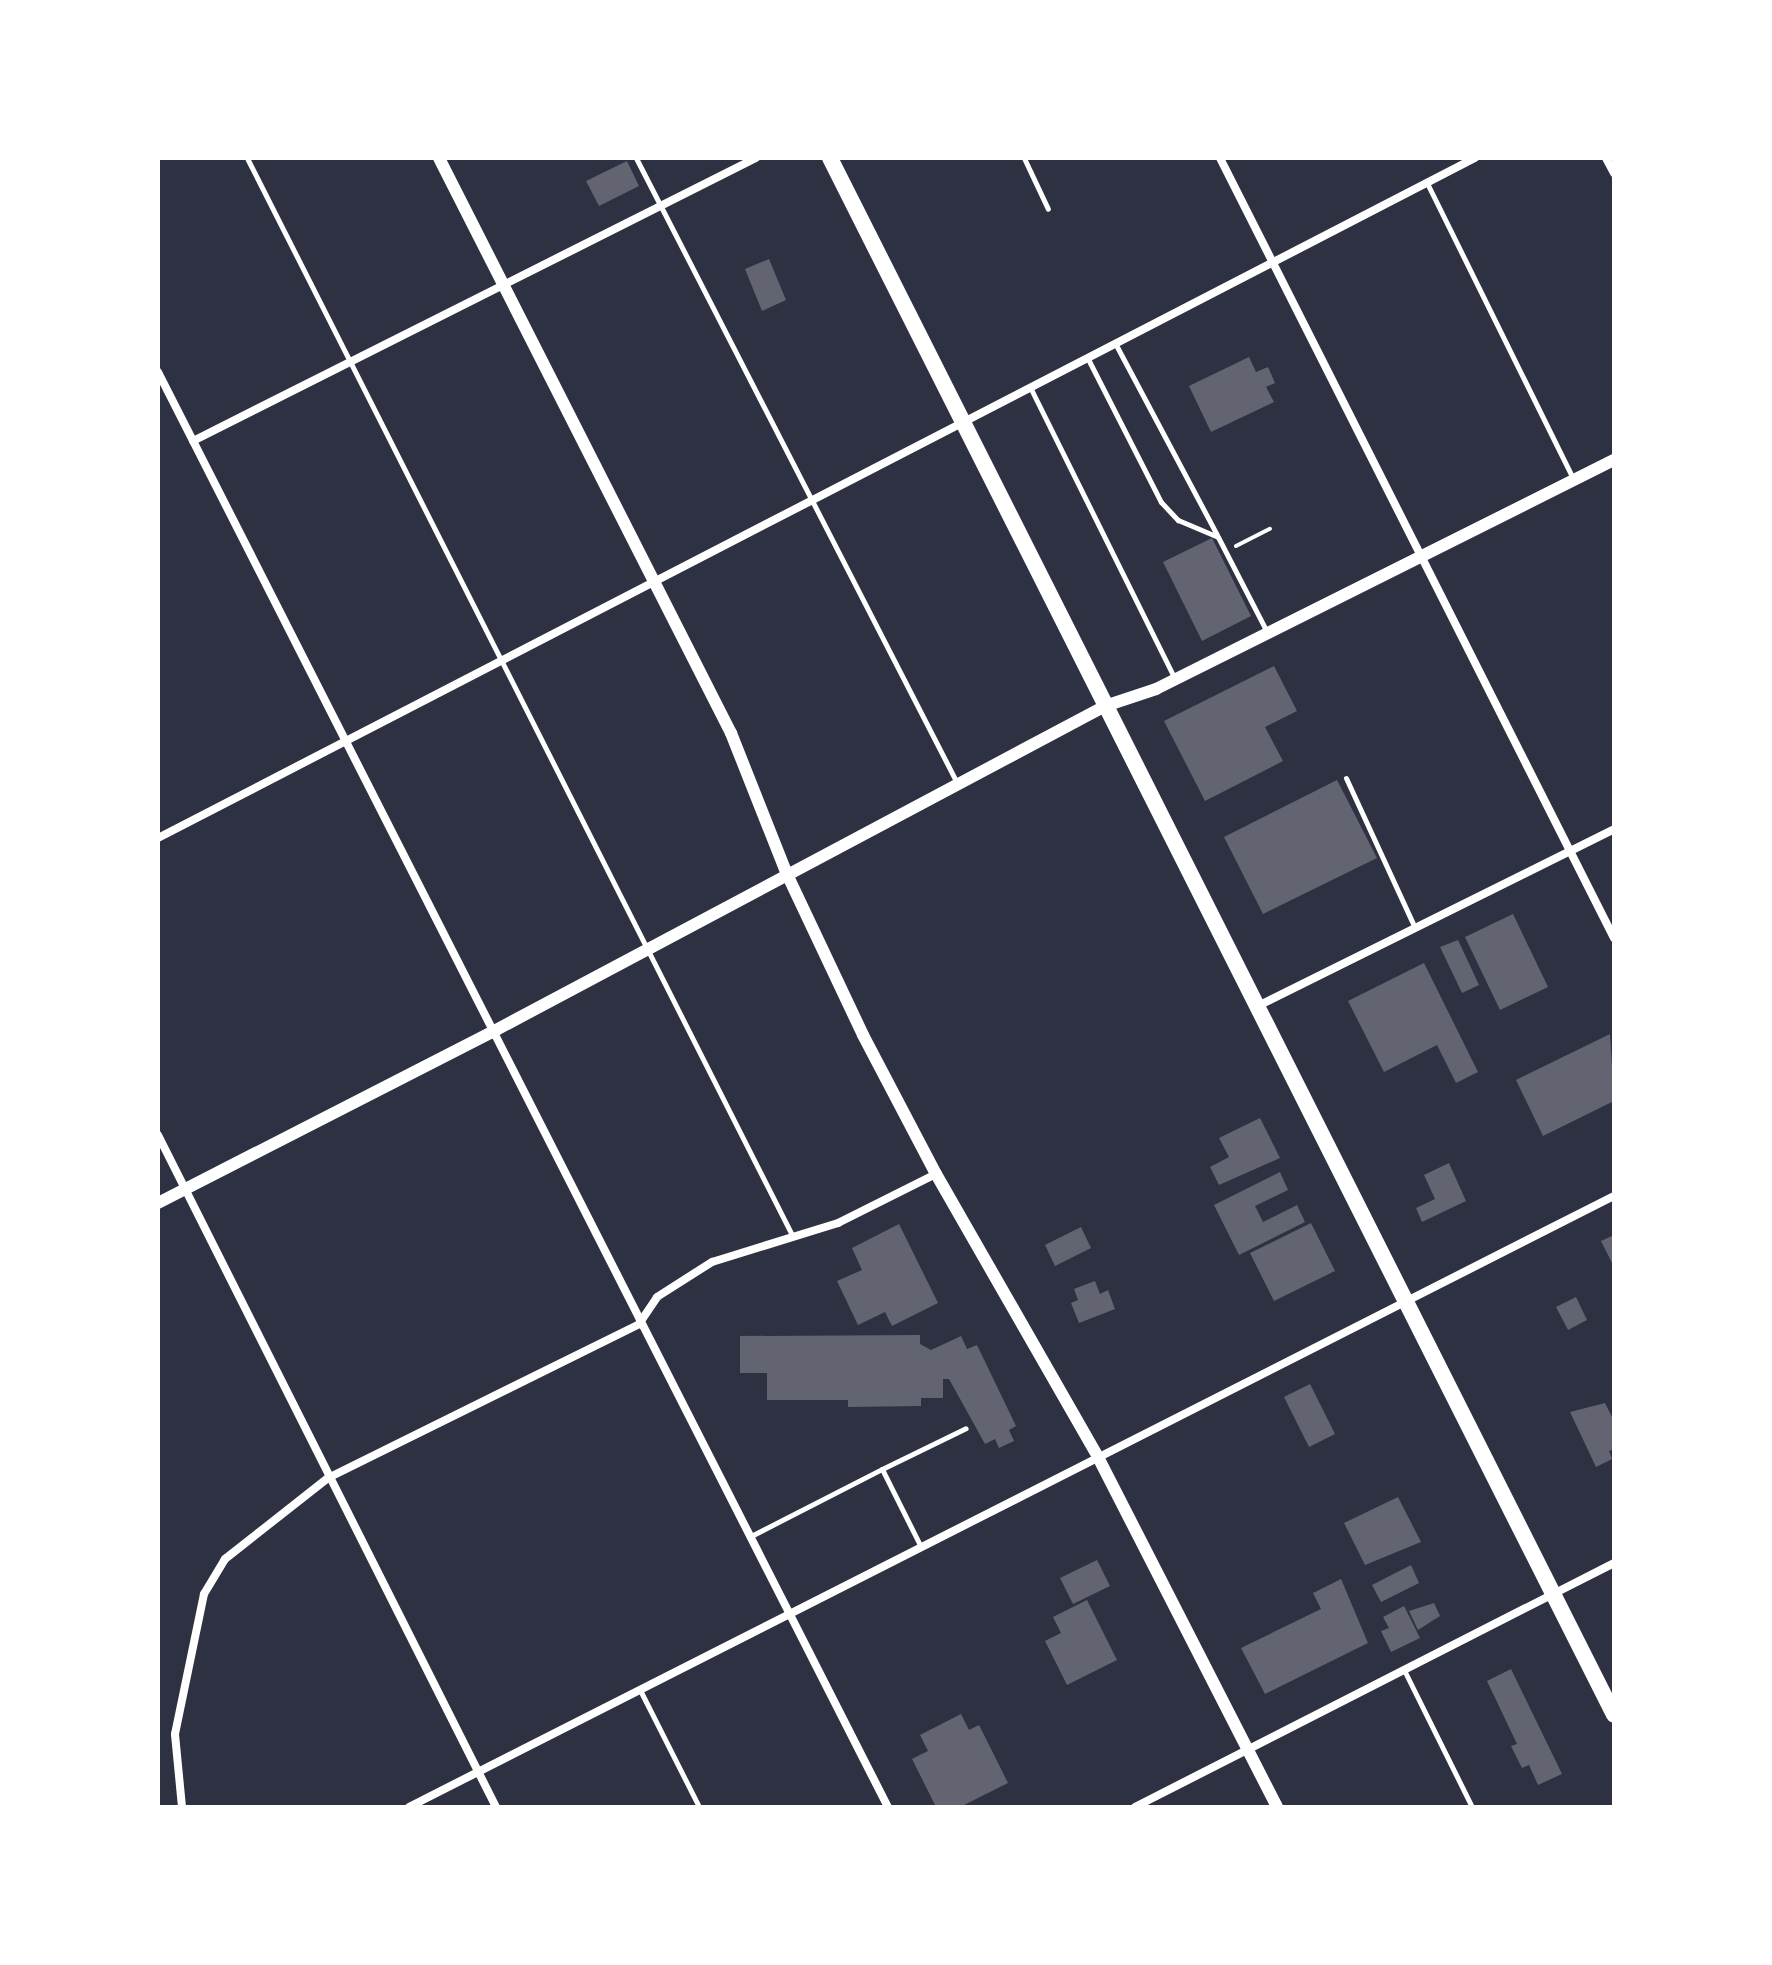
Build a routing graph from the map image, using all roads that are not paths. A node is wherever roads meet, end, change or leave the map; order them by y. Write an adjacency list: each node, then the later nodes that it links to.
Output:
1 (247, 158): 18 (lane)
2 (439, 158): 15 (street)
3 (636, 158): 12 (lane)
4 (756, 158): 12 (street)
5 (830, 158): 21 (main road)
6 (1024, 158): 13 (lane)
7 (1220, 158): 14 (street)
8 (1475, 158): 11 (street)
9 (1606, 158): 10 (street)
10 (1614, 173)
11 (1427, 183): 14 (street); 24 (lane)
12 (661, 207): 15 (street); 25 (lane)
13 (1048, 209)
14 (1273, 262): 16 (street); 27 (street)
15 (506, 287): 18 (street); 28 (street)
16 (1114, 342): 17 (street); 26 (lane)
17 (1086, 356): 20 (street); 26 (lane)
18 (351, 363): 22 (street); 30 (lane)
19 (158, 372): 22 (street)
20 (1029, 385): 21 (street); 31 (lane)
21 (959, 420): 25 (street); 32 (main road)
22 (193, 441): 33 (street)
23 (1614, 460): 24 (street)
24 (1574, 480): 27 (street)
25 (808, 498): 28 (street); 35 (lane)
26 (1218, 537): 29 (lane)
27 (1419, 557): 29 (street); 38 (street)
28 (654, 579): 30 (street); 39 (street)
29 (1267, 633): 31 (street)
30 (500, 659): 33 (street); 42 (lane)
31 (1175, 679): 32 (street)
32 (1105, 706): 35 (street); 43 (main road)
33 (346, 739): 37 (street); 44 (street)
34 (1346, 778): 40 (lane)
35 (957, 783): 39 (street)
36 (1614, 829): 38 (street)
37 (158, 838)
38 (1571, 852): 40 (street); 41 (street)
39 (786, 872): 42 (street); 46 (street)
40 (1415, 929): 43 (street)
41 (1614, 938)
42 (647, 948): 44 (street); 50 (lane)
43 (1256, 1007): 51 (main road)
44 (496, 1030): 47 (street); 52 (street)
45 (158, 1135): 47 (street)
46 (936, 1174): 50 (street); 54 (street)
47 (183, 1190): 49 (street); 56 (street)
48 (1614, 1196): 51 (street)
49 (158, 1203)
50 (792, 1235): 52 (street)
51 (1405, 1300): 54 (street); 60 (main road)
52 (639, 1324): 56 (street); 57 (street)
53 (966, 1428): 55 (lane)
54 (1099, 1459): 58 (street); 65 (street)
55 (882, 1469): 57 (lane); 58 (lane)
56 (328, 1478): 66 (street); 67 (street)
57 (749, 1537): 61 (street)
58 (921, 1547): 61 (street)
59 (1614, 1563): 60 (street)
60 (1553, 1593): 62 (street); 64 (main road)
61 (788, 1613): 63 (street); 71 (street)
62 (1404, 1670): 65 (street); 74 (lane)
63 (640, 1689): 66 (street); 70 (lane)
64 (1614, 1715)
65 (1248, 1751): 72 (street); 73 (street)
66 (478, 1772): 68 (street); 69 (street)
67 (182, 1807)
68 (409, 1807)
69 (496, 1807)
70 (699, 1807)
71 (888, 1807)
72 (1135, 1807)
73 (1277, 1807)
74 (1472, 1807)

